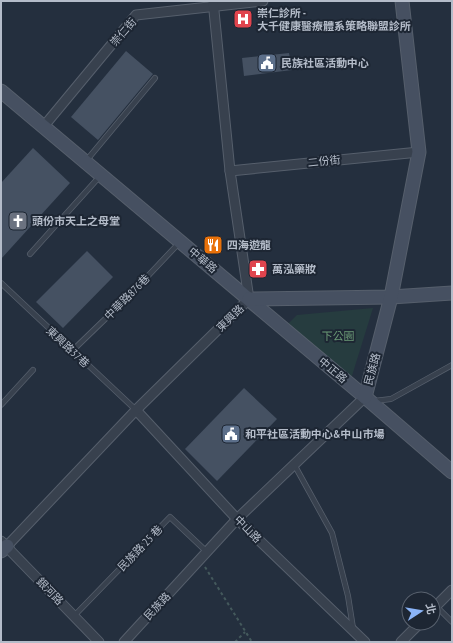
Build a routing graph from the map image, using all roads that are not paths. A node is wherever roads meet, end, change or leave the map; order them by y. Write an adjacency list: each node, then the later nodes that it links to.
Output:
1 (263, 1): 3 (street, 崇仁街)
2 (402, 1): 7 (street, 民族路)
3 (213, 4): 6 (street, 崇仁街); 9 (street, 東興路)
4 (155, 78): 8 (lane)
5 (1, 91): 6 (street, 中華路)
6 (44, 126): 8 (street, 中華路)
7 (419, 152): 9 (street, 二份街); 15 (street, 民族路)
8 (86, 161): 10 (street, 中華路)
9 (230, 171): 16 (street, 東興路)
10 (101, 174): 11 (street, 中華路); 12 (lane)
11 (181, 241): 16 (street, 中華路); 17 (lane, 中華路876巷)
12 (30, 254)
13 (1, 284): 17 (lane, 東興路37巷)
14 (452, 293): 15 (street)
15 (391, 297): 16 (street); 20 (street, 民族路)
16 (249, 299): 20 (street, 中正路); 22 (street, 東興路)
17 (72, 352): 22 (lane, 東興路37巷)
18 (452, 365): 20 (lane)
19 (34, 370): 21 (lane)
20 (365, 397): 23 (street, 民族路); 24 (street, 中正路)
21 (1, 404)
22 (136, 410): 25 (street, 中山路); 26 (street, 東興路)
23 (295, 466): 25 (street, 民族路); 33 (lane)
24 (452, 472)
25 (238, 519): 27 (street, 民族路); 33 (street, 中山路)
26 (3, 546): 31 (street, 銀河路)
27 (207, 552): 31 (lane, 民族路 25 巷); 36 (street, 民族路)
28 (452, 590): 29 (street)
29 (441, 601)
30 (441, 613): 32 (lane)
31 (74, 616): 35 (street, 銀河路)
32 (452, 622)
33 (354, 631): 37 (street, 中山路)
34 (412, 631): 38 (street)
35 (99, 642)
36 (124, 642)
37 (365, 642)
38 (401, 642)

